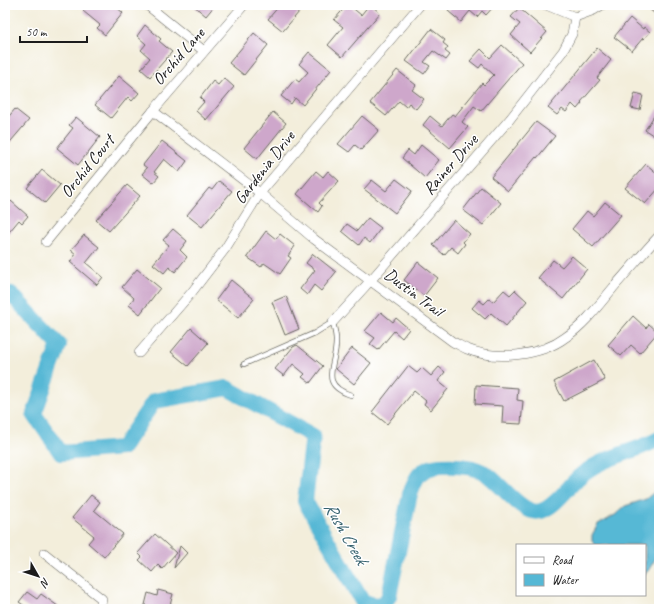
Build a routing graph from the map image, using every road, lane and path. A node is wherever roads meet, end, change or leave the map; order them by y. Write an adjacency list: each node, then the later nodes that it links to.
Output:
1 (147, 5): 7 (street)
2 (244, 5): 7 (street, Orchid Lane)
3 (420, 5): 9 (street, Gardenia Drive)
4 (546, 5): 6 (street)
5 (602, 5): 6 (street)
6 (574, 17): 12 (street, Rainer Drive)
7 (204, 51): 8 (street, Orchid Lane)
8 (153, 111): 9 (street, Dustin Trail); 11 (street, Orchid Court)
9 (260, 193): 12 (street, Dustin Trail); 14 (street, Gardenia Drive)
10 (659, 236): 12 (street, Dustin Trail)
11 (46, 242)
12 (371, 280): 13 (street, Rainer Drive)
13 (333, 322): 15 (lane); 16 (lane)
14 (139, 353)
15 (244, 364)
16 (351, 395)
17 (44, 553): 18 (street)
18 (100, 609)

